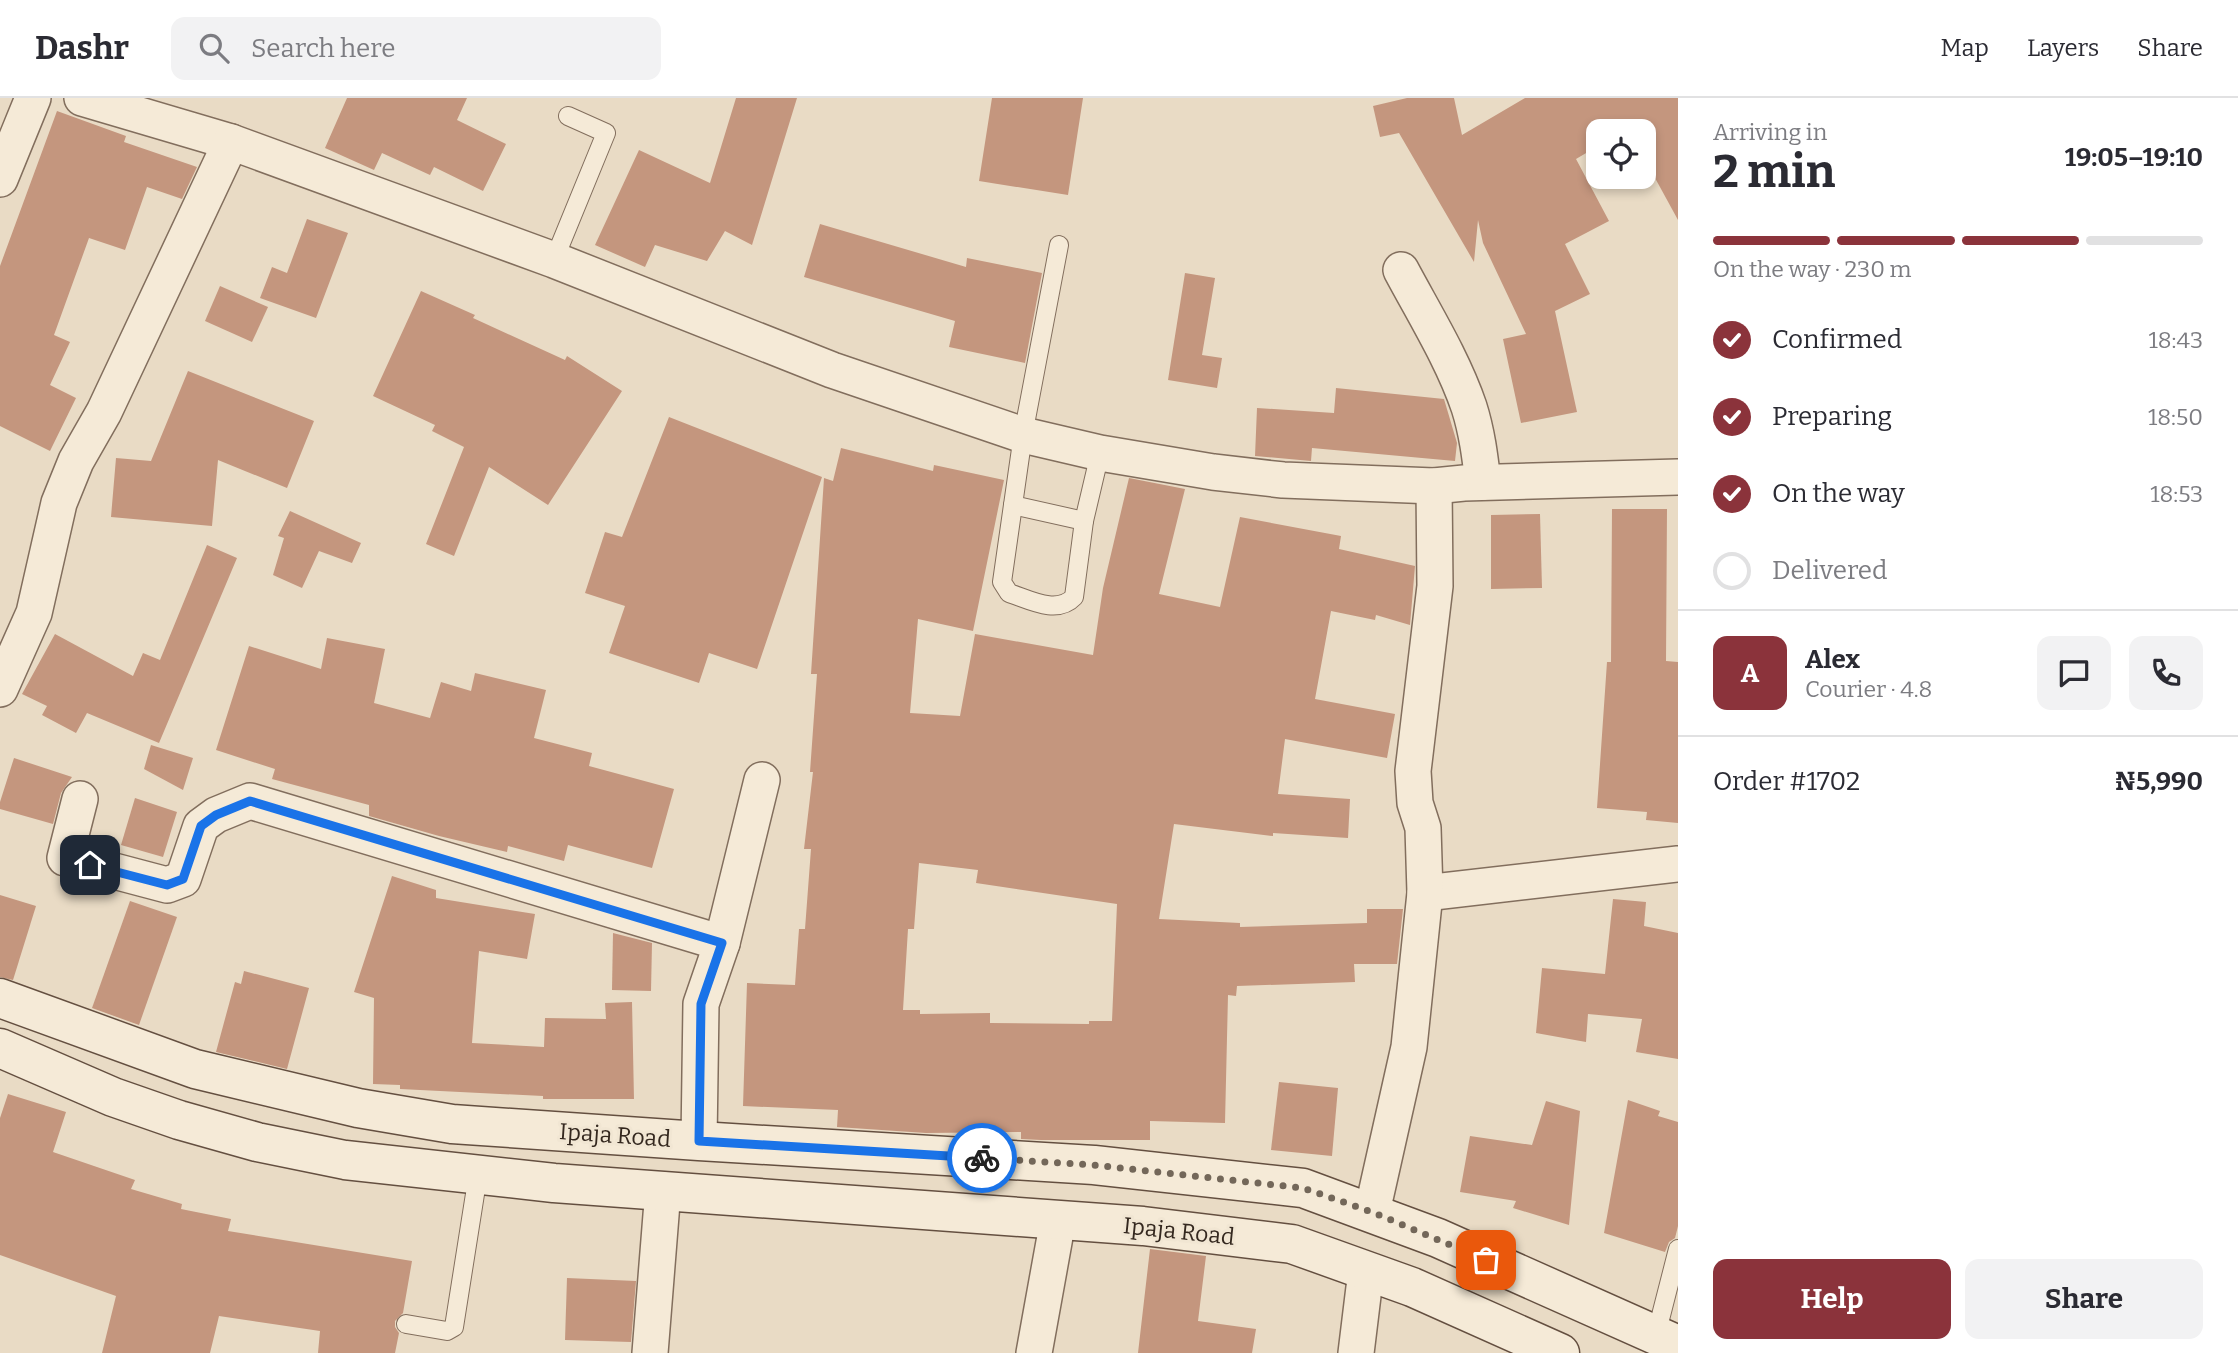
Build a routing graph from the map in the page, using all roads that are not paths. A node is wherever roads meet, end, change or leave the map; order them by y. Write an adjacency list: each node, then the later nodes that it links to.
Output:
1 (33, 98): 5 (street)
2 (82, 98): 4 (street)
3 (568, 116): 7 (lane)
4 (231, 142): 7 (street); 16 (street)
5 (0, 179)
6 (1059, 245): 9 (lane)
7 (554, 260): 9 (street)
8 (1401, 270): 12 (street)
9 (1023, 435): 10 (street); 14 (lane)
10 (1100, 453): 13 (street); 15 (lane)
11 (1678, 477): 12 (street)
12 (1483, 482): 13 (street)
13 (1434, 486): 20 (street)
14 (1013, 505): 15 (lane); 15 (lane)
15 (1084, 521)
16 (0, 689)
17 (762, 780): 21 (street)
18 (80, 799): 21 (street)
19 (1678, 864): 20 (street)
20 (1425, 893): 27 (street)
21 (722, 943): 24 (street)
22 (0, 998): 24 (main road, Ipaja Road)
23 (0, 1048): 25 (main road, Ipaja Road)
24 (699, 1141): 27 (main road, Ipaja Road)
25 (478, 1175): 26 (main road, Ipaja Road); 31 (lane)
26 (663, 1190): 28 (main road, Ipaja Road); 33 (street)
27 (1372, 1212): 32 (main road, Ipaja Road)
28 (1058, 1220): 30 (main road, Ipaja Road); 34 (street)
29 (1678, 1250): 32 (lane)
30 (1366, 1271): 35 (street); 36 (main road, Ipaja Road)
31 (406, 1324)
32 (1667, 1340)
33 (650, 1353)
34 (1034, 1353)
35 (1356, 1353)
36 (1560, 1353)

